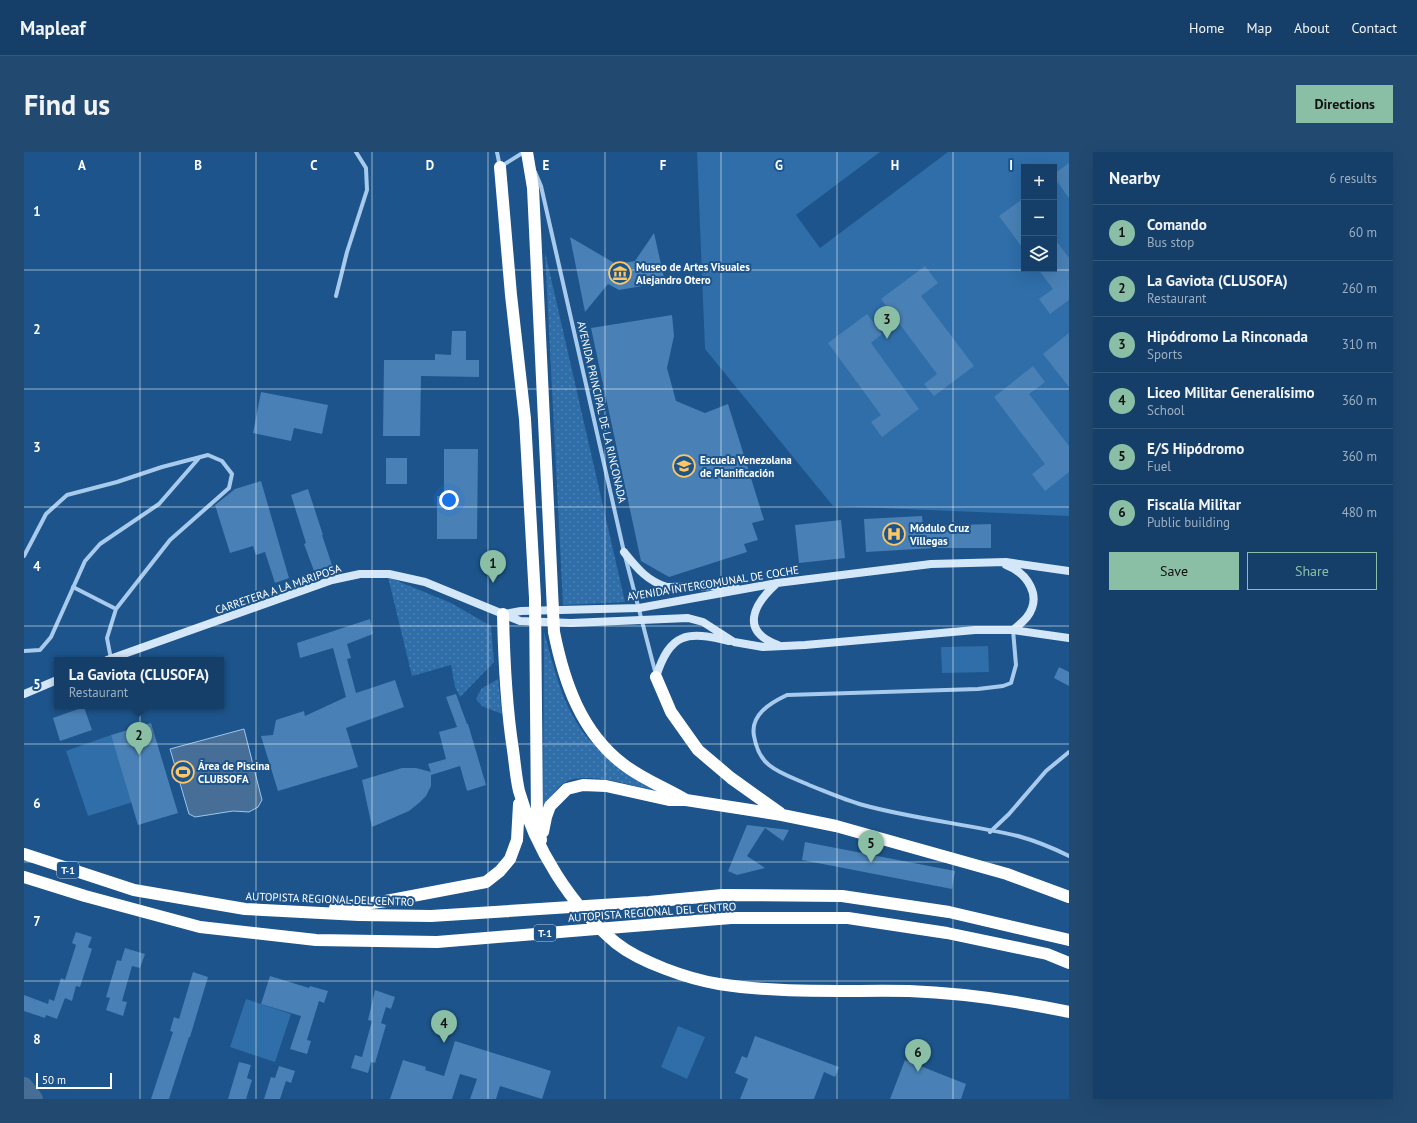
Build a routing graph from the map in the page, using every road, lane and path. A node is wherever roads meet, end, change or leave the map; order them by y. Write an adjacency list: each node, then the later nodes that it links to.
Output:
1 (356, 152): 5 (street)
2 (497, 152): 4 (street)
3 (526, 152): 4 (street); 7 (street, AVENIDA PRINCIPAL DE LA RINCONADA); 30 (highway)
4 (500, 167): 33 (highway)
5 (336, 296)
6 (200, 458): 8 (street); 12 (street); 15 (street)
7 (624, 552): 13 (main road); 14 (street, AVENIDA PRINCIPAL DE LA RINCONADA)
8 (24, 556)
9 (997, 562): 10 (main road, AVENIDA INTERCOMUNAL DE COCHE); 11 (main road, AVENIDA INTERCOMUNAL DE COCHE); 18 (main road)
10 (1069, 571)
11 (777, 583): 13 (main road, AVENIDA INTERCOMUNAL DE COCHE); 21 (main road)
12 (73, 587): 15 (street); 22 (street)
13 (743, 589): 14 (main road, AVENIDA INTERCOMUNAL DE COCHE)
14 (638, 608): 16 (main road, AVENIDA INTERCOMUNAL DE COCHE); 17 (street, AVENIDA PRINCIPAL DE LA RINCONADA)
15 (116, 609): 23 (street)
16 (503, 614): 17 (main road); 24 (main road, CARRETERA A LA MARIPOSA); 29 (highway)
17 (641, 620): 20 (main road); 25 (street, AVENIDA PRINCIPAL DE LA RINCONADA)
18 (1013, 630): 19 (main road); 21 (main road); 32 (street)
19 (1069, 638)
20 (734, 642): 21 (main road); 25 (main road)
21 (782, 647)
22 (24, 651)
23 (109, 657)
24 (115, 657)
25 (656, 678): 31 (highway)
26 (54, 681): 27 (main road)
27 (24, 694)
28 (1068, 753): 32 (street)
29 (518, 789): 33 (highway); 38 (highway)
30 (686, 800): 31 (highway); 33 (highway)
31 (782, 815): 37 (highway)
32 (990, 832): 35 (street)
33 (542, 847): 41 (highway)
34 (24, 854): 38 (highway, AUTOPISTA REGIONAL DEL CENTRO / T-1)
35 (1069, 856)
36 (24, 878): 40 (highway, AUTOPISTA REGIONAL DEL CENTRO / T-1)
37 (1069, 897)
38 (310, 912): 39 (highway, AUTOPISTA REGIONAL DEL CENTRO / T-1)
39 (1069, 940)
40 (1069, 963)
41 (1069, 1012)

